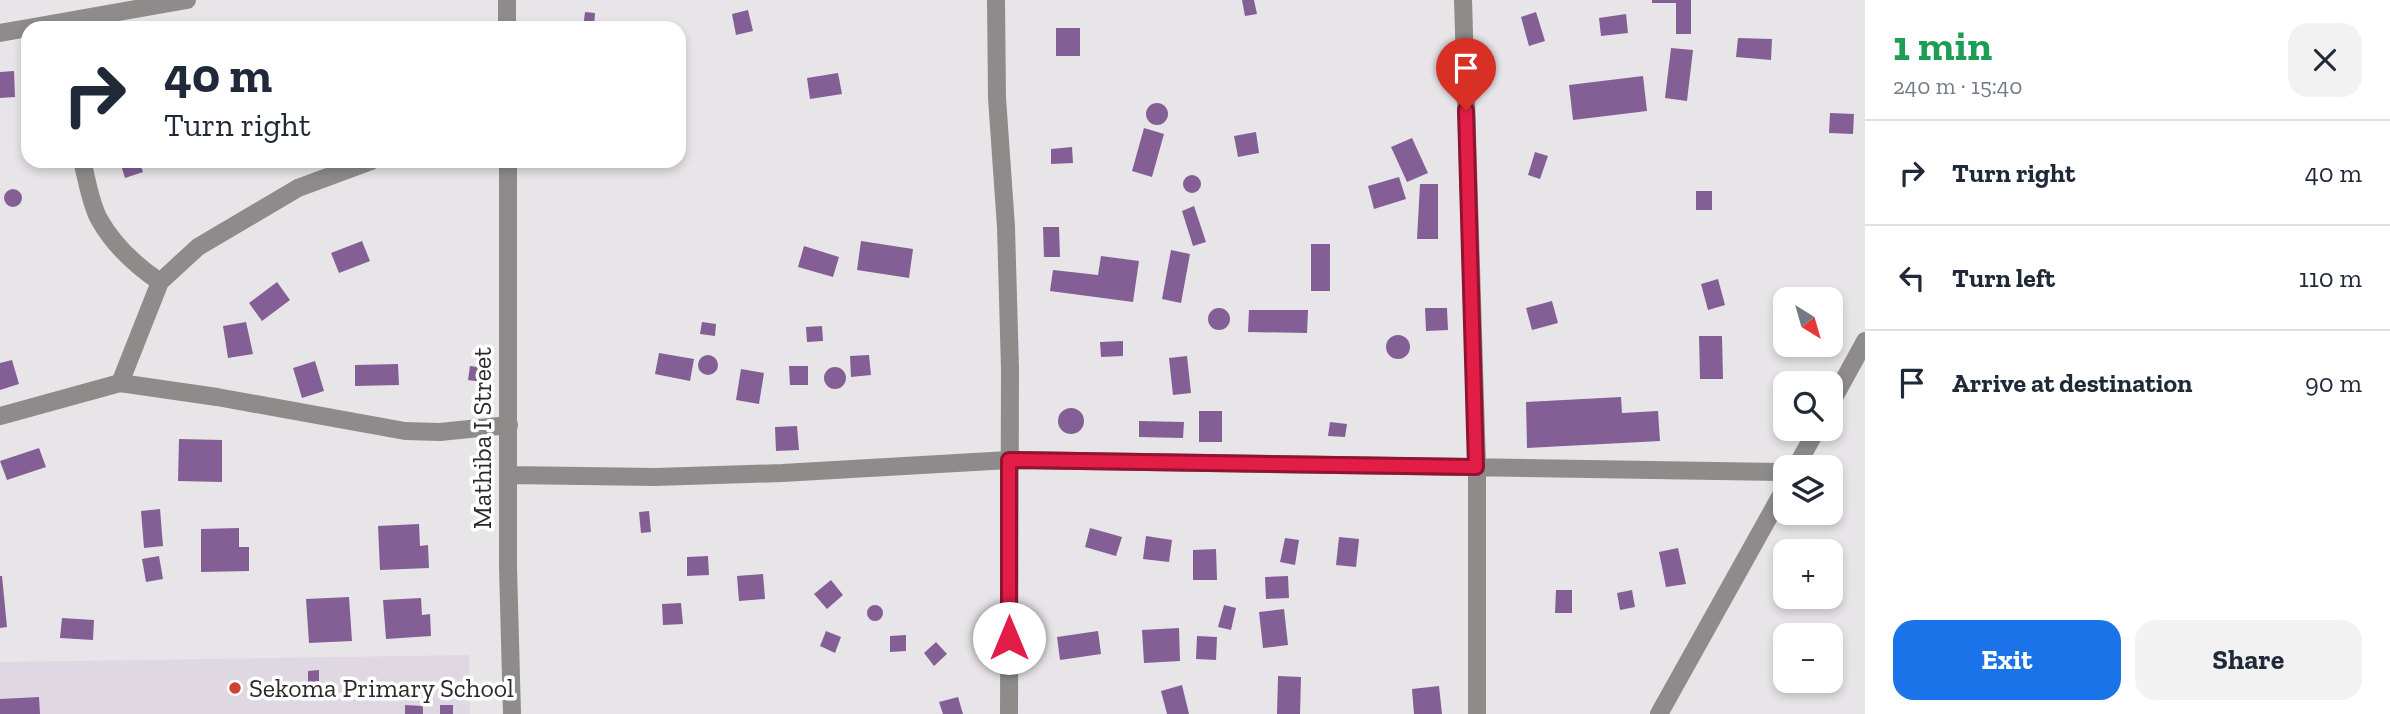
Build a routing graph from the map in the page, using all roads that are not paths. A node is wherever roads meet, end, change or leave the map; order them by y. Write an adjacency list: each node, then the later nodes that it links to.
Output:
1 (187, 0): 5 (street)
2 (507, 0): 6 (street)
3 (996, 0): 18 (street)
4 (1463, 0): 19 (street)
5 (69, 21)
6 (508, 21)
7 (21, 29): 8 (street)
8 (0, 33)
9 (84, 168): 12 (street)
10 (353, 168): 12 (street)
11 (508, 168): 17 (street, Mathiba I Street)
12 (160, 282): 15 (street)
13 (1865, 341): 14 (street)
14 (1843, 381)
15 (120, 383): 16 (street); 17 (street)
16 (0, 416)
17 (509, 425): 21 (street, Mathiba I Street)
18 (1009, 460): 19 (street); 21 (street); 24 (street)
19 (1476, 467): 20 (street); 25 (street)
20 (1773, 472)
21 (509, 475): 23 (street, Mathiba I Street)
22 (1773, 510): 26 (street)
23 (512, 714)
24 (1009, 714)
25 (1477, 714)
26 (1659, 714)

